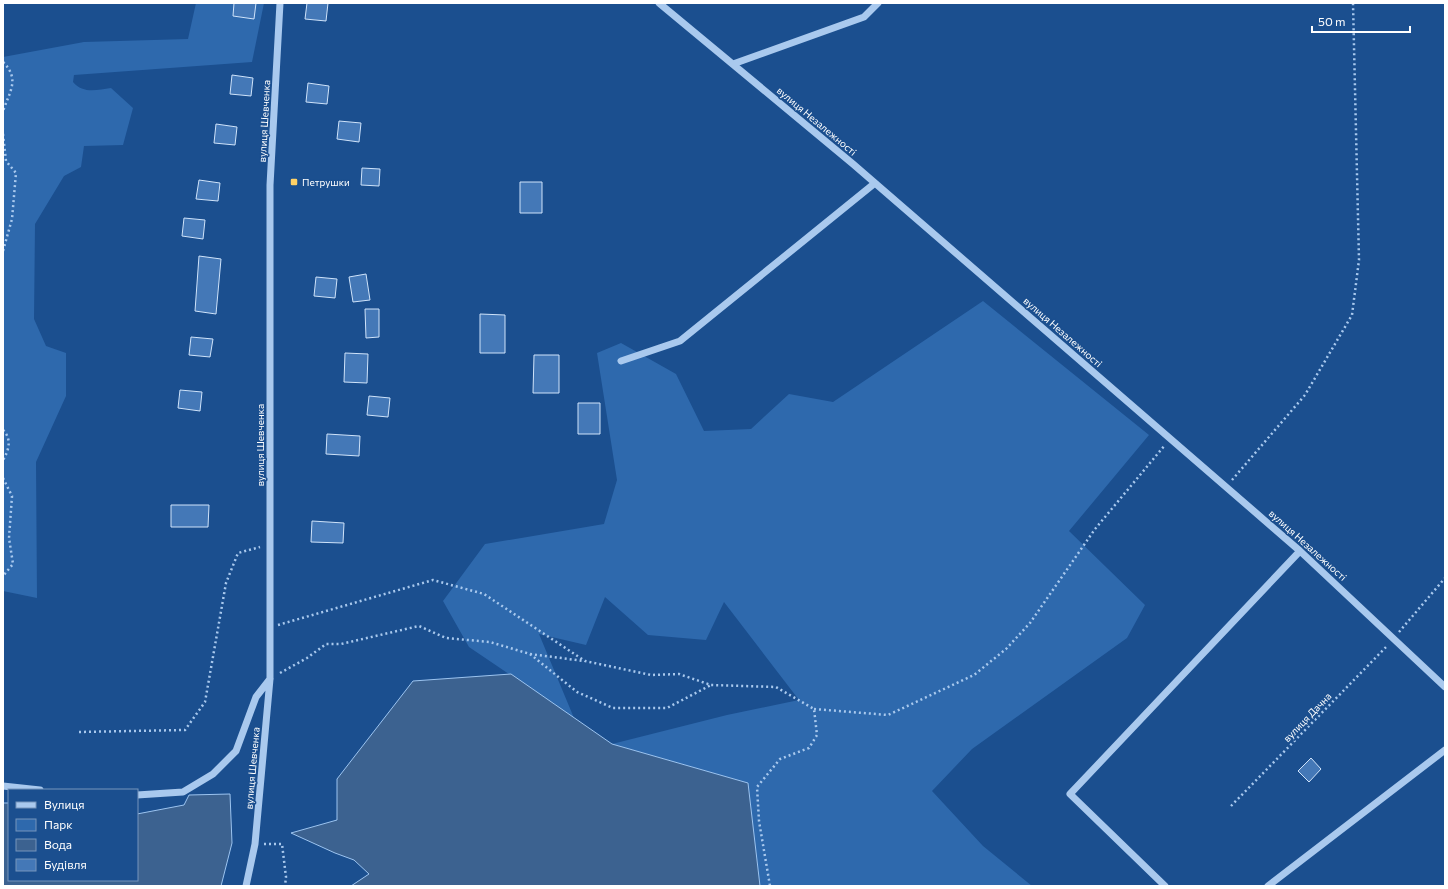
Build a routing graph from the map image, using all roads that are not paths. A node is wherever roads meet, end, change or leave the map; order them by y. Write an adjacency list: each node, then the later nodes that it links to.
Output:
1 (280, 3): 8 (street, вулиця Шевченка)
2 (659, 3): 4 (street, вулиця Незалежності)
3 (878, 3): 4 (street)
4 (733, 64): 5 (street, вулиця Незалежності)
5 (875, 183): 6 (street); 7 (street, вулиця Незалежності)
6 (621, 362)
7 (1300, 551): 9 (street, вулиця Незалежності); 15 (street)
8 (270, 678): 13 (street); 14 (street, вулиця Шевченка)
9 (1445, 687)
10 (1445, 750): 16 (street)
11 (3, 786): 12 (street)
12 (31, 789)
13 (138, 796)
14 (246, 886)
15 (1165, 886)
16 (1268, 886)

